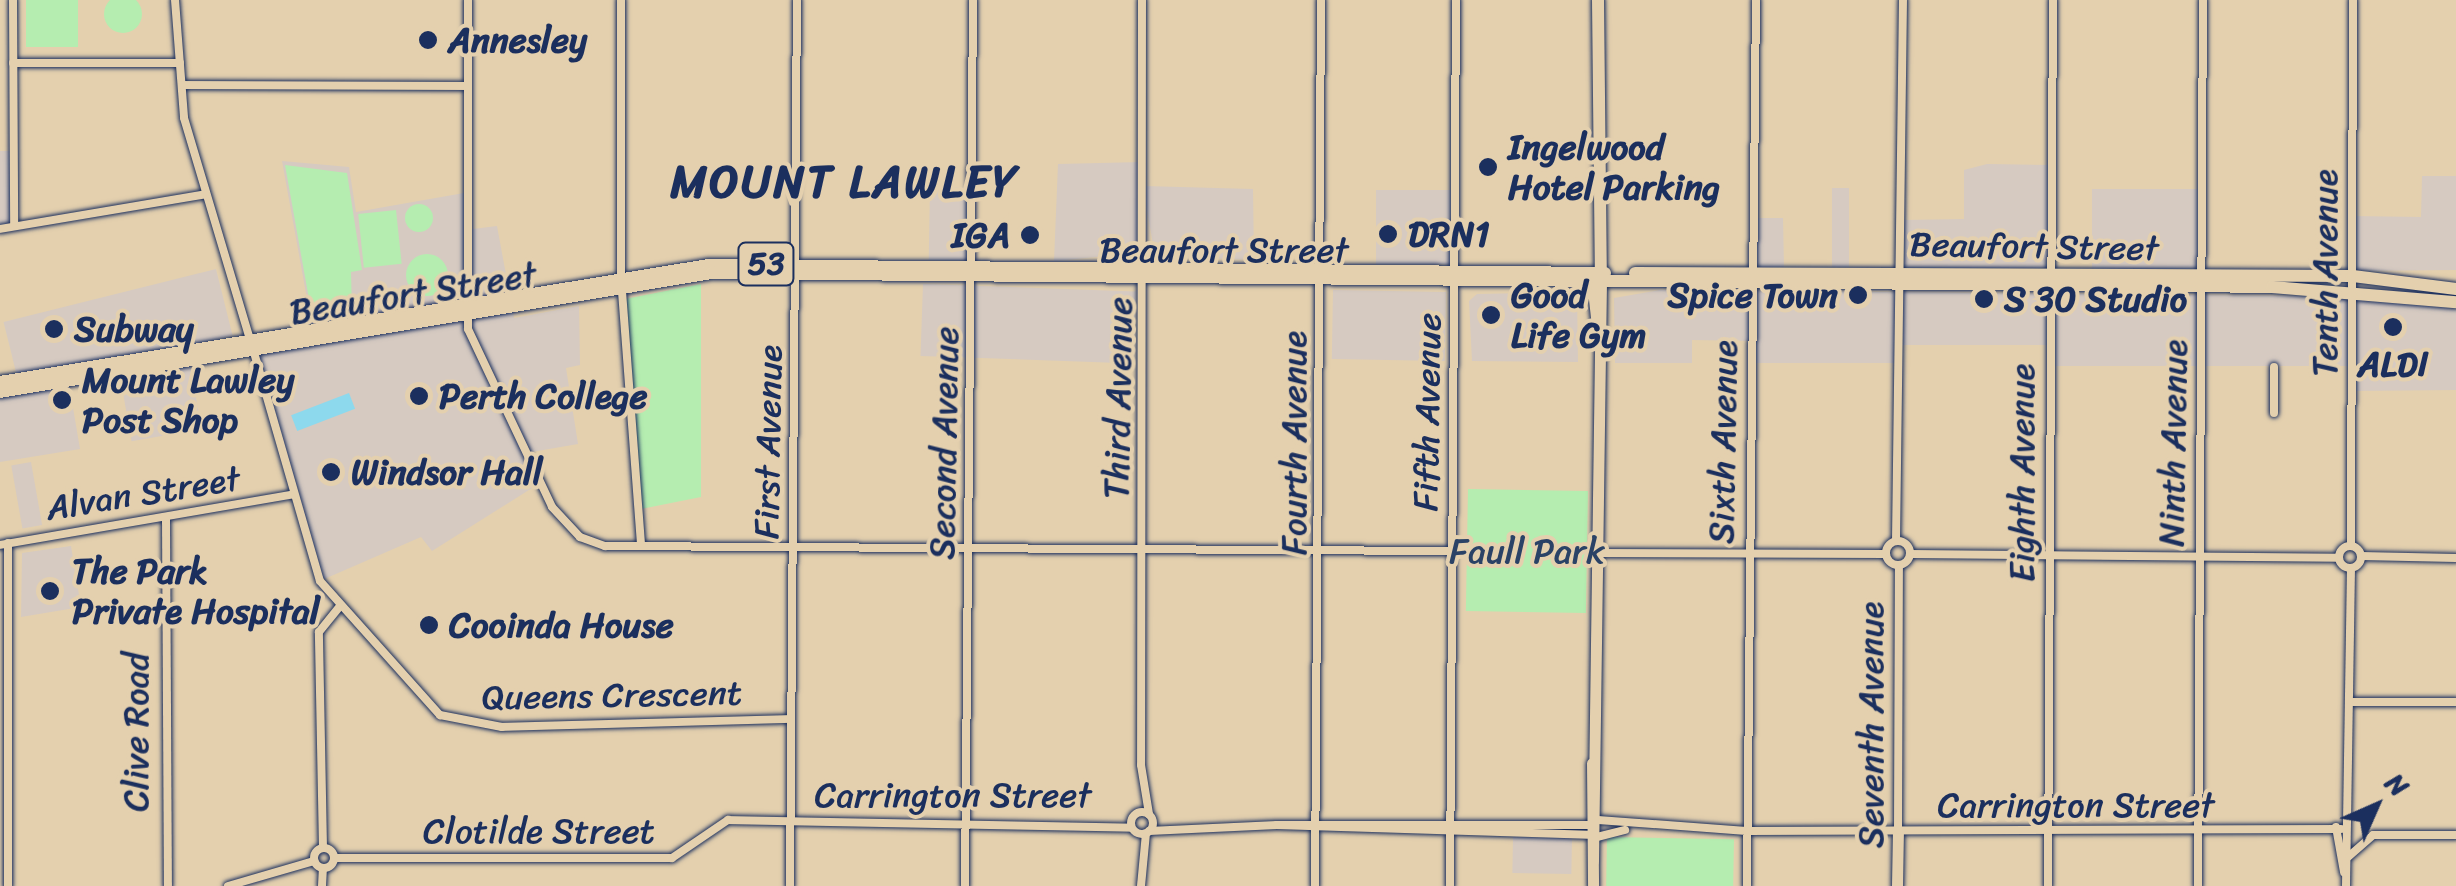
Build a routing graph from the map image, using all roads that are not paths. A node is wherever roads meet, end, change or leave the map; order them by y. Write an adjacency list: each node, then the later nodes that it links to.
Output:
1 (13, 0): 16 (street)
2 (175, 0): 17 (street, Queens Crescent)
3 (468, 0): 19 (street)
4 (621, 0): 32 (street)
5 (797, 0): 23 (street, First Avenue)
6 (973, 0): 24 (street, Second Avenue)
7 (1142, 0): 25 (street, Third Avenue)
8 (1321, 0): 26 (street, Fourth Avenue)
9 (1456, 0): 27 (street, Fifth Avenue)
10 (1598, 0): 28 (main road)
11 (1756, 0): 29 (street, Sixth Avenue)
12 (1903, 0): 30 (street)
13 (2052, 0): 31 (street, Eighth Avenue)
14 (2203, 0): 33 (street, Ninth Avenue)
15 (2352, 0): 34 (street, Tenth Avenue)
16 (13, 63): 17 (street); 21 (street)
17 (180, 63): 18 (street, Queens Crescent)
18 (182, 85): 19 (street); 20 (street, Queens Crescent)
19 (466, 86): 37 (street)
20 (206, 194): 21 (street); 38 (street, Queens Crescent)
21 (14, 226): 22 (street)
22 (0, 229)
23 (798, 269): 24 (main road, Beaufort Street / 53); 32 (main road, Beaufort Street / 53); 49 (street, First Avenue)
24 (974, 273): 25 (main road, Beaufort Street / 53); 50 (street, Second Avenue)
25 (1147, 274): 26 (main road, Beaufort Street / 53); 51 (street, Third Avenue)
26 (1322, 276): 27 (main road, Beaufort Street / 53); 52 (street, Fourth Avenue)
27 (1455, 276): 28 (main road, Beaufort Street / 53); 53 (street, Fifth Avenue)
28 (1597, 277): 29 (main road, Beaufort Street / 53); 54 (main road)
29 (1753, 279): 30 (main road, Beaufort Street / 53); 55 (street, Sixth Avenue)
30 (1903, 280): 31 (main road, Beaufort Street / 53); 45 (street)
31 (2052, 280): 33 (main road, Beaufort Street / 53); 58 (street, Eighth Avenue)
32 (622, 283): 37 (main road, Beaufort Street / 53); 47 (street)
33 (2204, 283): 34 (main road, Beaufort Street / 53); 59 (street, Ninth Avenue)
34 (2352, 283): 35 (main road, Beaufort Street / 53); 36 (main road, Beaufort Street / 53); 48 (street, Tenth Avenue)
35 (2456, 289)
36 (2456, 302)
37 (466, 316): 38 (main road, Beaufort Street / 53); 38 (main road, Beaufort Street / 53); 47 (street)
38 (252, 345): 40 (main road, Beaufort Street / 53); 41 (main road, Beaufort Street / 53); 43 (street, Queens Crescent)
39 (2274, 367): 42 (street)
40 (0, 382)
41 (0, 392)
42 (2274, 413)
43 (294, 494): 44 (street, Alvan Street); 65 (street, Queens Crescent)
44 (166, 518): 46 (street, Alvan Street); 94 (street, Clive Road)
45 (1896, 541): 56 (street); 57 (street)
46 (4, 544): 93 (street)
47 (641, 545): 49 (street)
48 (2351, 546): 60 (street); 61 (street)
49 (793, 547): 50 (street); 68 (street, First Avenue)
50 (969, 547): 51 (street); 73 (street, Second Avenue)
51 (1141, 548): 52 (street); 69 (street, Third Avenue)
52 (1321, 551): 53 (street); 76 (street, Fourth Avenue)
53 (1452, 551): 77 (street, Fifth Avenue)
54 (1596, 554): 55 (street); 78 (main road)
55 (1748, 554): 56 (street); 83 (street, Sixth Avenue)
56 (1886, 554): 63 (street)
57 (1910, 554): 58 (street); 63 (street)
58 (2049, 555): 59 (street); 85 (street, Eighth Avenue)
59 (2200, 555): 61 (street); 84 (street, Ninth Avenue)
60 (2361, 556): 62 (street); 64 (street)
61 (2338, 558): 64 (street)
62 (2456, 558)
63 (1899, 565): 82 (street, Seventh Avenue)
64 (2351, 568): 66 (street)
65 (339, 607): 68 (street, Queens Crescent); 87 (street)
66 (2350, 702): 67 (street); 80 (street)
67 (2456, 702)
68 (789, 719): 72 (street, First Avenue)
69 (1143, 798): 70 (street, Third Avenue); 71 (street, Third Avenue)
70 (1135, 814): 71 (street, Carrington Street); 74 (street, Carrington Street); 81 (street, Third Avenue)
71 (1150, 815): 75 (street, Carrington Street); 81 (street)
72 (789, 821): 73 (street, Carrington Street); 89 (street, Clotilde Street); 97 (street, First Avenue)
73 (965, 824): 74 (street, Carrington Street); 98 (street, Second Avenue)
74 (1117, 824): 81 (street, Carrington Street)
75 (1172, 825): 76 (street, Carrington Street); 81 (street, Carrington Street)
76 (1319, 825): 77 (street, Carrington Street); 100 (street, Fourth Avenue)
77 (1450, 827): 78 (street, Carrington Street); 101 (street, Fifth Avenue)
78 (1593, 829): 79 (street, Carrington Street); 79 (street, Carrington Street); 102 (main road)
79 (1630, 829): 83 (street, Carrington Street)
80 (2338, 829): 84 (street, Carrington Street); 88 (street); 92 (street)
81 (1141, 831): 99 (street)
82 (1898, 831): 83 (street, Carrington Street); 85 (street, Carrington Street); 104 (main road, Seventh Avenue)
83 (1747, 832): 103 (street, Sixth Avenue)
84 (2198, 834): 85 (street, Carrington Street); 106 (street, Ninth Avenue)
85 (2048, 835): 105 (street, Eighth Avenue)
86 (2456, 835): 88 (street)
87 (323, 848): 89 (street); 90 (street)
88 (2348, 857): 92 (street)
89 (334, 858): 91 (street)
90 (314, 861): 91 (street); 95 (street)
91 (323, 868): 96 (street)
92 (2346, 884)
93 (8, 886)
94 (168, 886)
95 (228, 886)
96 (322, 886)
97 (790, 886)
98 (965, 886)
99 (1141, 886)
100 (1316, 886)
101 (1450, 886)
102 (1593, 886)
103 (1746, 886)
104 (1898, 886)
105 (2048, 886)
106 (2198, 886)

